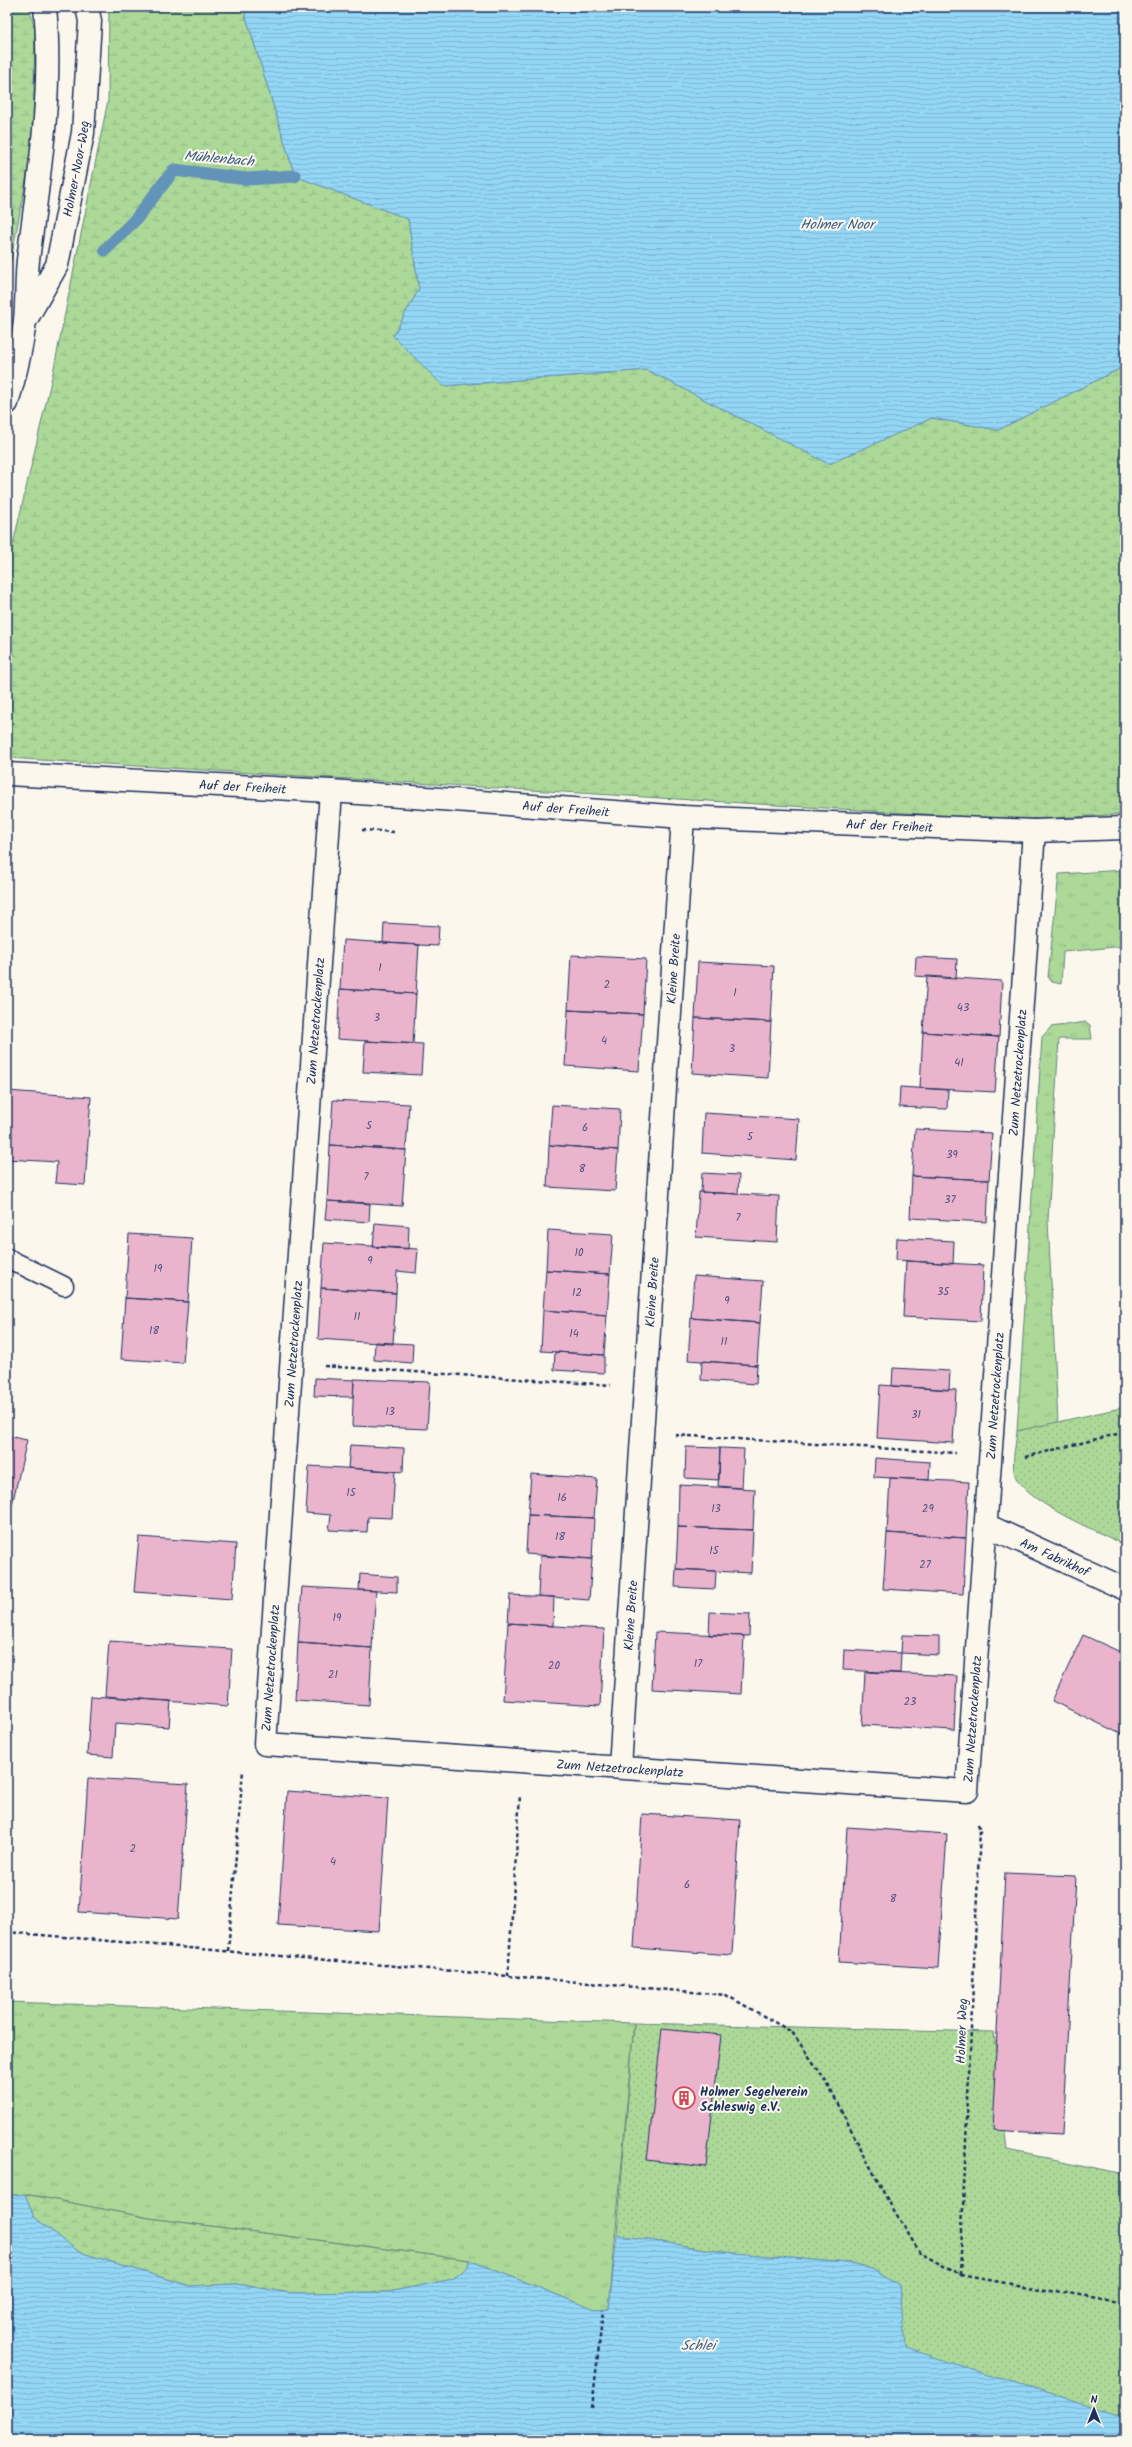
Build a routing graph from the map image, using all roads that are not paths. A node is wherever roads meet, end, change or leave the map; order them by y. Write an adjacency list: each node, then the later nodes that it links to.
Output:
1 (45, 7): 3 (street, Holmer-Noor-Weg)
2 (87, 7): 3 (street, Holmer-Noor-Weg)
3 (25, 321): 4 (street, Holmer-Noor-Weg)
4 (7, 403)
5 (7, 774): 6 (street, Auf der Freiheit)
6 (331, 791): 7 (street, Auf der Freiheit); 14 (street, Zum Netzetrockenplatz)
7 (683, 817): 9 (street, Auf der Freiheit); 14 (street, Kleine Breite)
8 (1125, 828): 9 (street, Auf der Freiheit)
9 (1034, 831): 12 (street, Zum Netzetrockenplatz)
10 (7, 1258): 11 (lane)
11 (64, 1286)
12 (986, 1525): 13 (street, Am Fabrikhof); 14 (street, Zum Netzetrockenplatz)
13 (1125, 1589)
14 (620, 1767)

